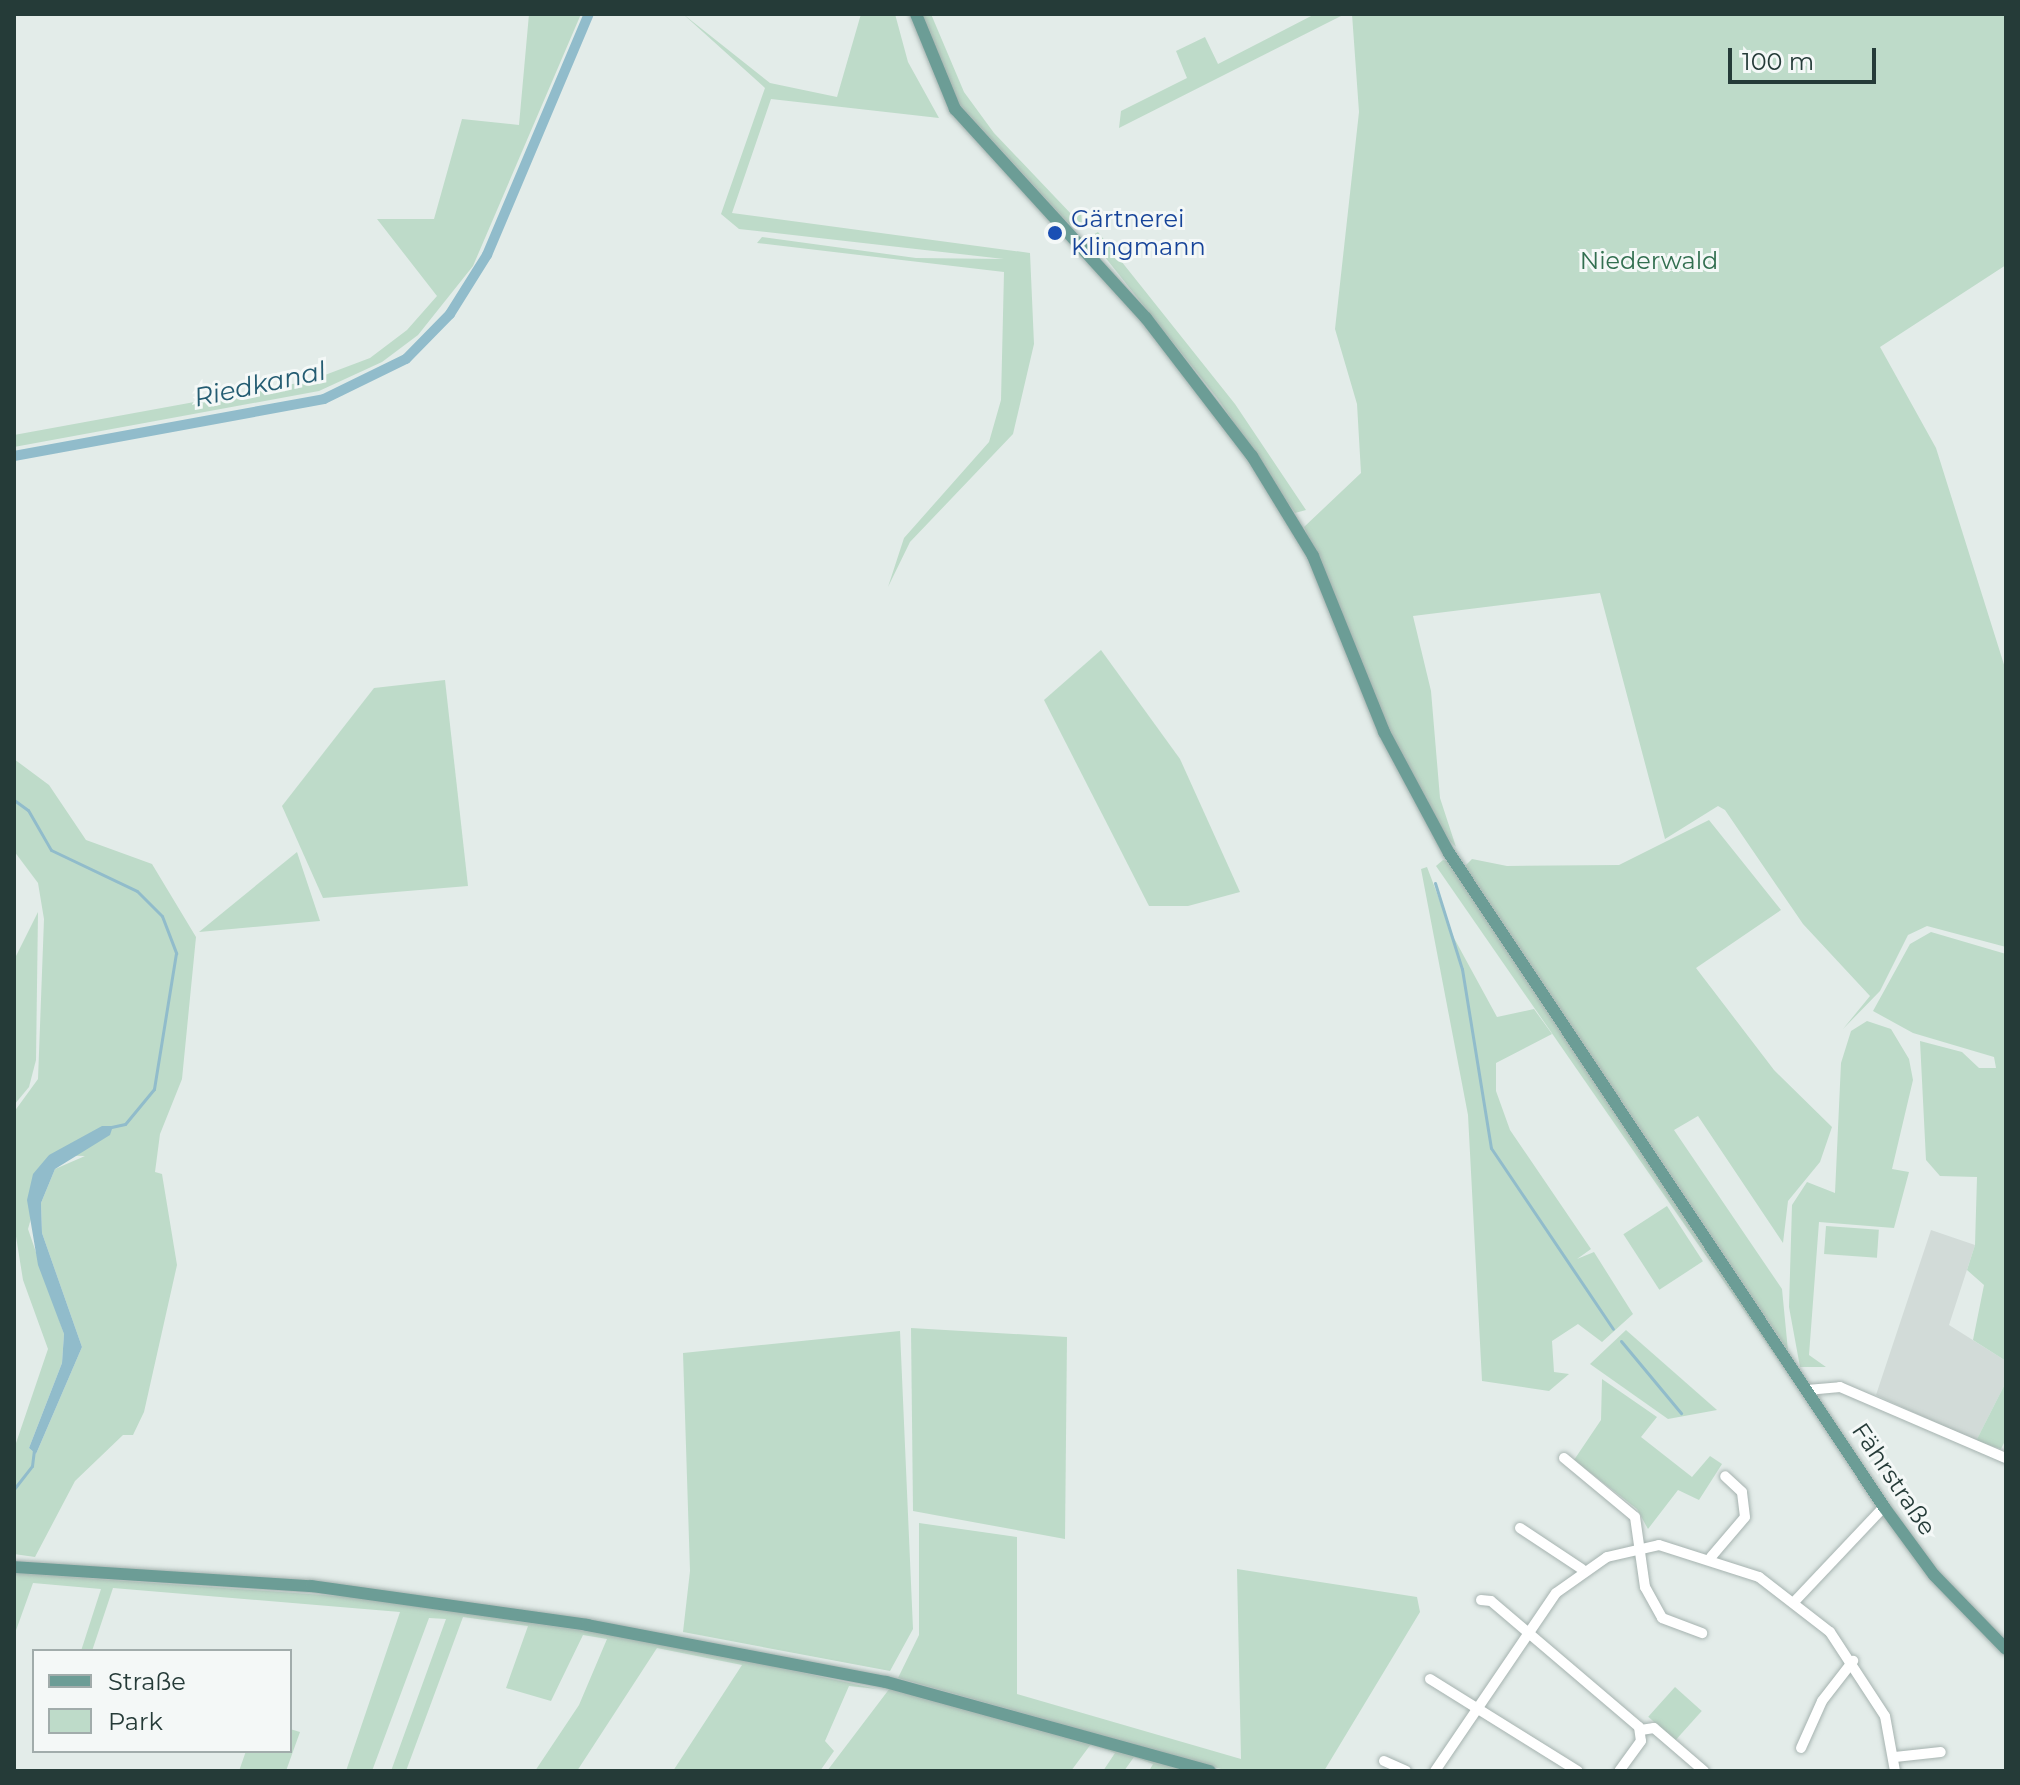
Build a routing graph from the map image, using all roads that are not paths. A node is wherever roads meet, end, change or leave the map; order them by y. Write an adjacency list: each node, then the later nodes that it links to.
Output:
1 (916, 14): 2 (main road, Fährstraße)
2 (1807, 1390): 4 (street); 6 (main road, Fährstraße)
3 (1564, 1458): 8 (street)
4 (2006, 1458)
5 (1725, 1476): 9 (street)
6 (1884, 1507): 13 (street); 16 (main road, Fährstraße)
7 (1520, 1528): 11 (street)
8 (1641, 1549): 9 (street); 11 (street); 15 (street)
9 (1711, 1557): 13 (street)
10 (14, 1567): 25 (main road)
11 (1582, 1569): 14 (street)
12 (1481, 1600): 14 (street)
13 (1795, 1601): 17 (street)
14 (1528, 1631): 19 (street); 20 (street)
15 (1702, 1633)
16 (2006, 1649)
17 (1853, 1661): 21 (street); 23 (street)
18 (1430, 1679): 19 (street)
19 (1480, 1704): 27 (street); 28 (street)
20 (1641, 1730): 29 (street); 30 (street)
21 (1801, 1748)
22 (1941, 1752): 23 (street)
23 (1895, 1757): 31 (street)
24 (1384, 1761): 26 (street)
25 (1210, 1771)
26 (1406, 1771)
27 (1435, 1771)
28 (1578, 1771)
29 (1619, 1771)
30 (1704, 1771)
31 (1895, 1771)

